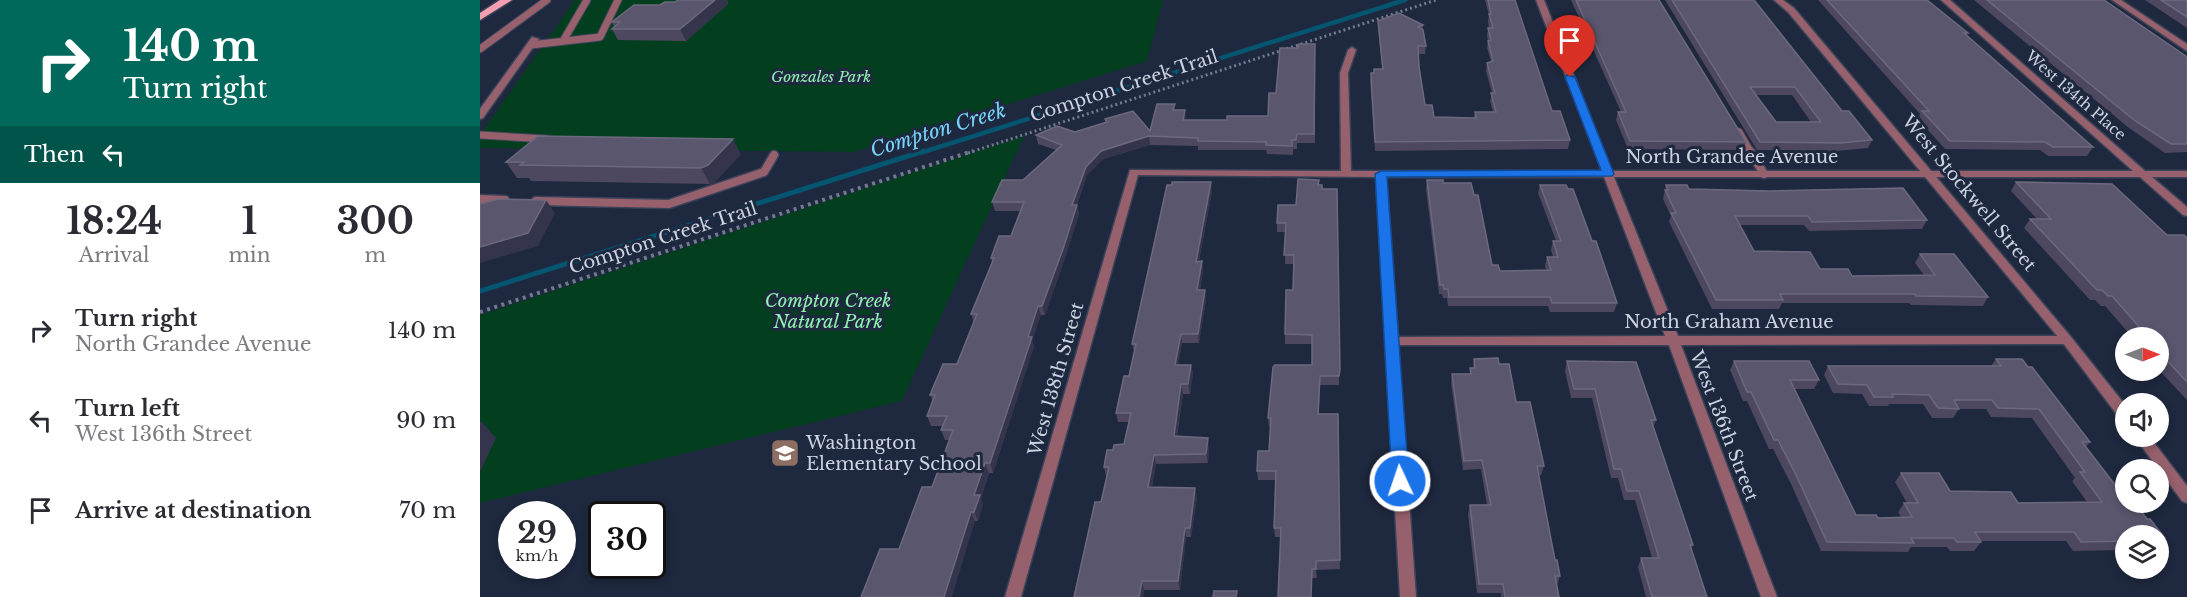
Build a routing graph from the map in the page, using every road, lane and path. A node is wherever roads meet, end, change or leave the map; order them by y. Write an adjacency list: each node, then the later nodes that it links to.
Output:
1 (507, 0): 10 (main road)
2 (547, 0): 14 (lane)
3 (587, 0): 11 (lane)
4 (618, 0): 11 (lane)
5 (1436, 0): 33 (path, Compton Creek Trail)
6 (1540, 0): 24 (street, West 136th Street)
7 (1778, 0): 26 (street, West Stockwell Street)
8 (1944, 0): 27 (street, West 134th Place)
9 (2116, 0): 13 (street)
10 (480, 17)
11 (563, 41): 12 (lane)
12 (533, 42): 16 (street)
13 (2187, 48)
14 (480, 50)
15 (1352, 50): 22 (street)
16 (480, 116)
17 (1733, 123): 25 (lane)
18 (480, 135): 19 (lane)
19 (554, 139)
20 (774, 155): 31 (lane)
21 (1134, 172): 22 (street, North Grandee Avenue); 40 (street, West 138th Street)
22 (1346, 174): 23 (street, North Grandee Avenue)
23 (1381, 174): 24 (street, North Grandee Avenue); 36 (street)
24 (1608, 174): 25 (street, North Grandee Avenue); 34 (street, West 136th Street)
25 (1764, 174): 26 (street, North Grandee Avenue)
26 (1927, 174): 27 (street, North Grandee Avenue); 35 (street, West Stockwell Street)
27 (2142, 174): 28 (street, North Grandee Avenue); 32 (street, West 134th Place)
28 (2187, 174)
29 (480, 199): 30 (lane)
30 (515, 200)
31 (527, 200)
32 (2187, 213)
33 (480, 312)
34 (1673, 340): 35 (street, North Graham Avenue); 36 (street, North Graham Avenue); 42 (street, West 136th Street)
35 (2067, 340): 37 (street, West Stockwell Street)
36 (1392, 341): 41 (street)
37 (2115, 402)
38 (2149, 447): 39 (street)
39 (2187, 497)
40 (1013, 597)
41 (1407, 597)
42 (1769, 597)

